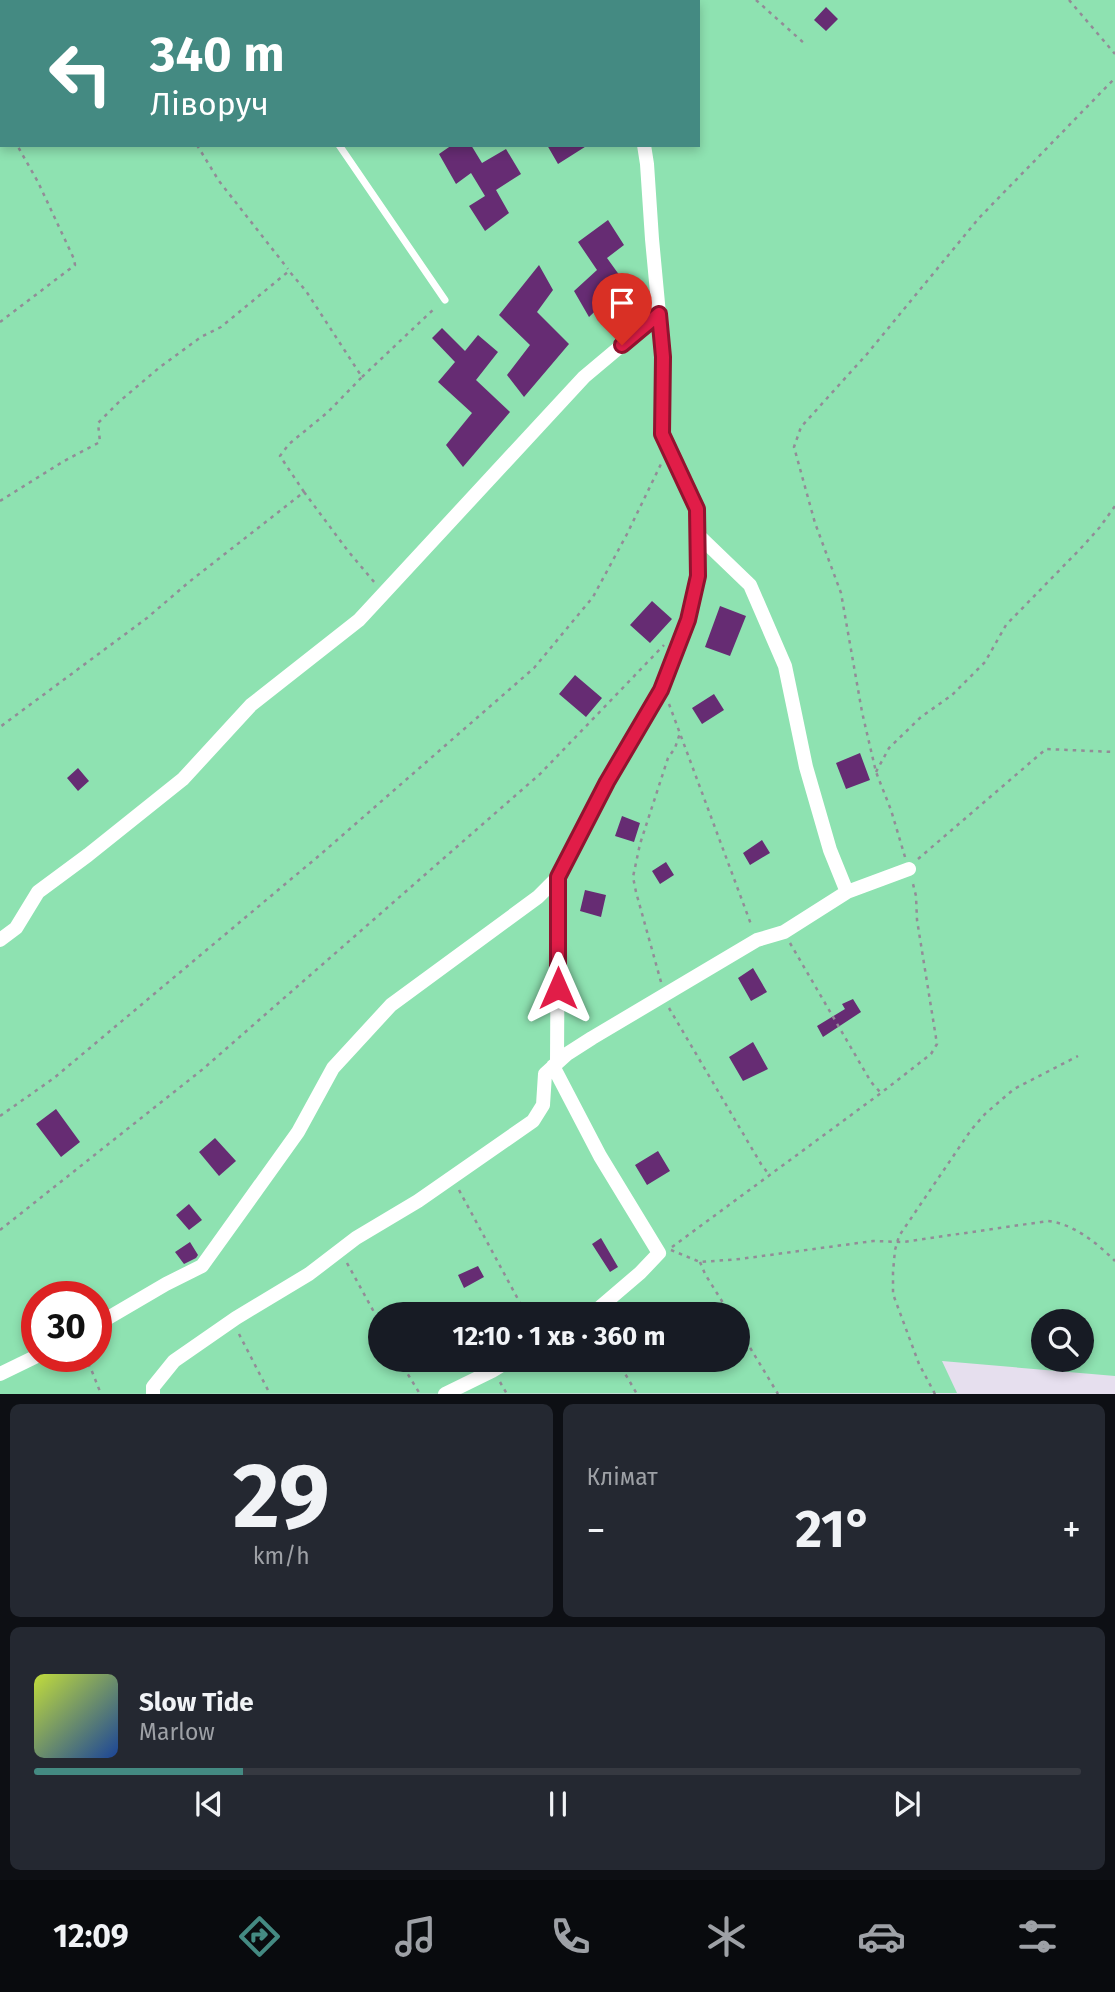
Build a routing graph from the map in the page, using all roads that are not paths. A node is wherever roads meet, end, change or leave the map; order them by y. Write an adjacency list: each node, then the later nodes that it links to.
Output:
1 (340, 147): 3 (lane)
2 (644, 147): 4 (street)
3 (445, 300)
4 (659, 314): 5 (street); 9 (street)
5 (698, 535): 7 (street); 8 (street)
6 (909, 869): 8 (street)
7 (558, 877): 10 (street); 12 (street)
8 (847, 892): 10 (street)
9 (0, 940)
10 (555, 1064): 11 (street); 16 (street)
11 (606, 1302)
12 (112, 1316)
13 (21, 1364): 15 (street)
14 (490, 1372): 17 (street)
15 (0, 1374)
16 (153, 1394)
17 (445, 1394)

